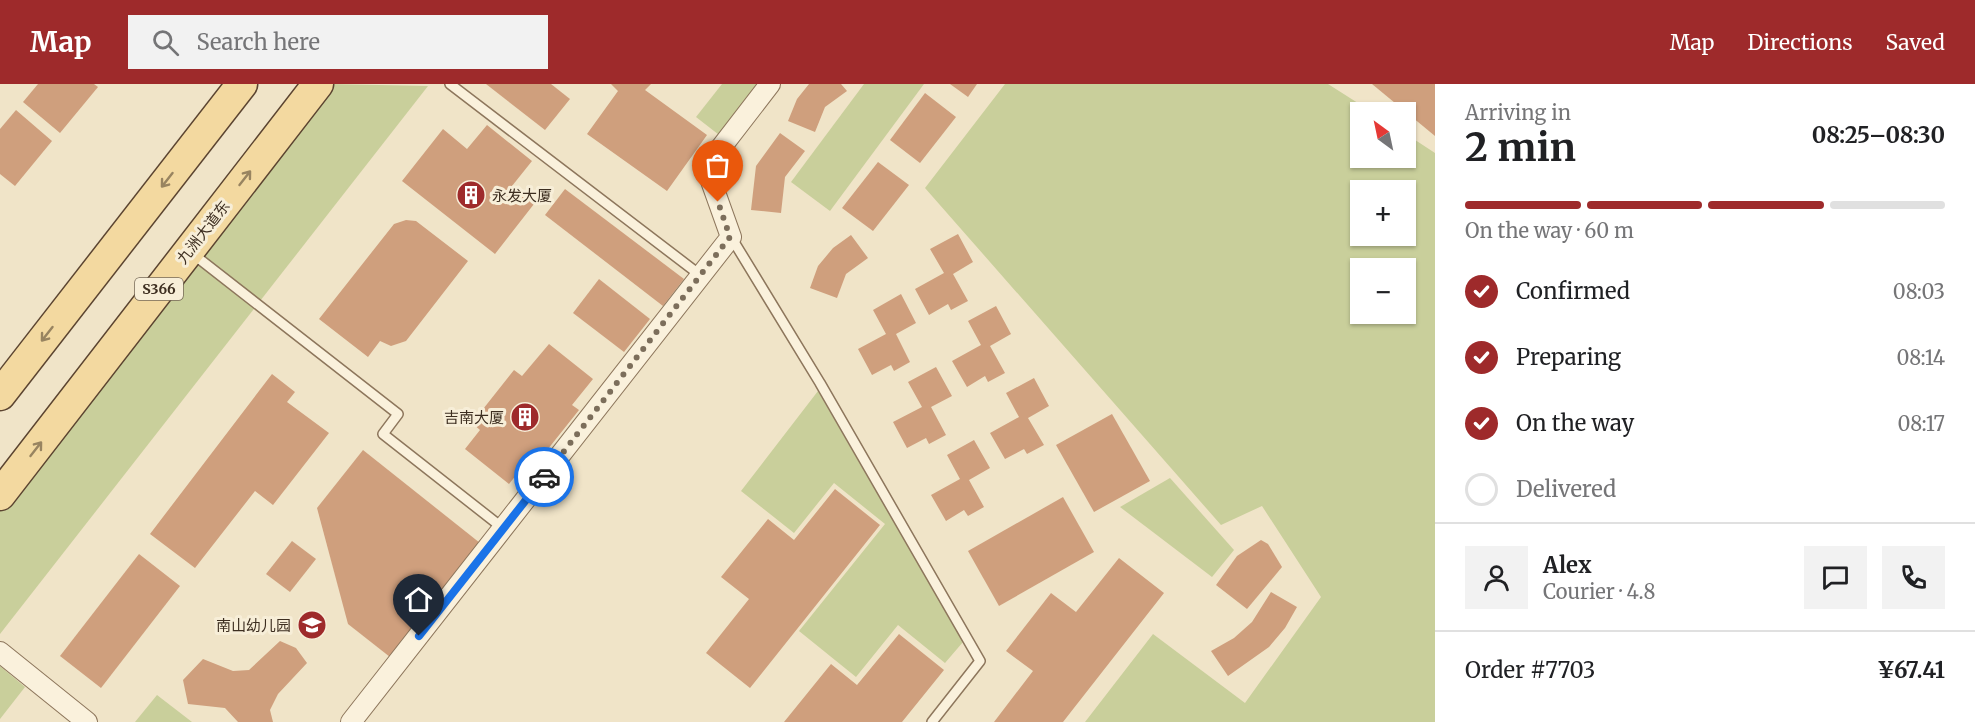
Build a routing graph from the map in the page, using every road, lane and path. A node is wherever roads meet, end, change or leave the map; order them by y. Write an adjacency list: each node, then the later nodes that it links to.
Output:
1 (242, 84): 8 (main road, one-way to 8)
2 (318, 84): 6 (main road, 九洲大道东 / S366, one-way to 2)
3 (450, 84): 7 (lane)
4 (770, 84): 5 (street)
5 (730, 237): 7 (street); 14 (lane)
6 (189, 251): 9 (main road, 九洲大道东 / S366, one-way to 6); 10 (lane)
7 (700, 275): 10 (street)
8 (0, 395)
9 (0, 495)
10 (504, 529): 13 (street)
11 (0, 652): 12 (street)
12 (87, 722)
13 (351, 722)
14 (932, 722)

